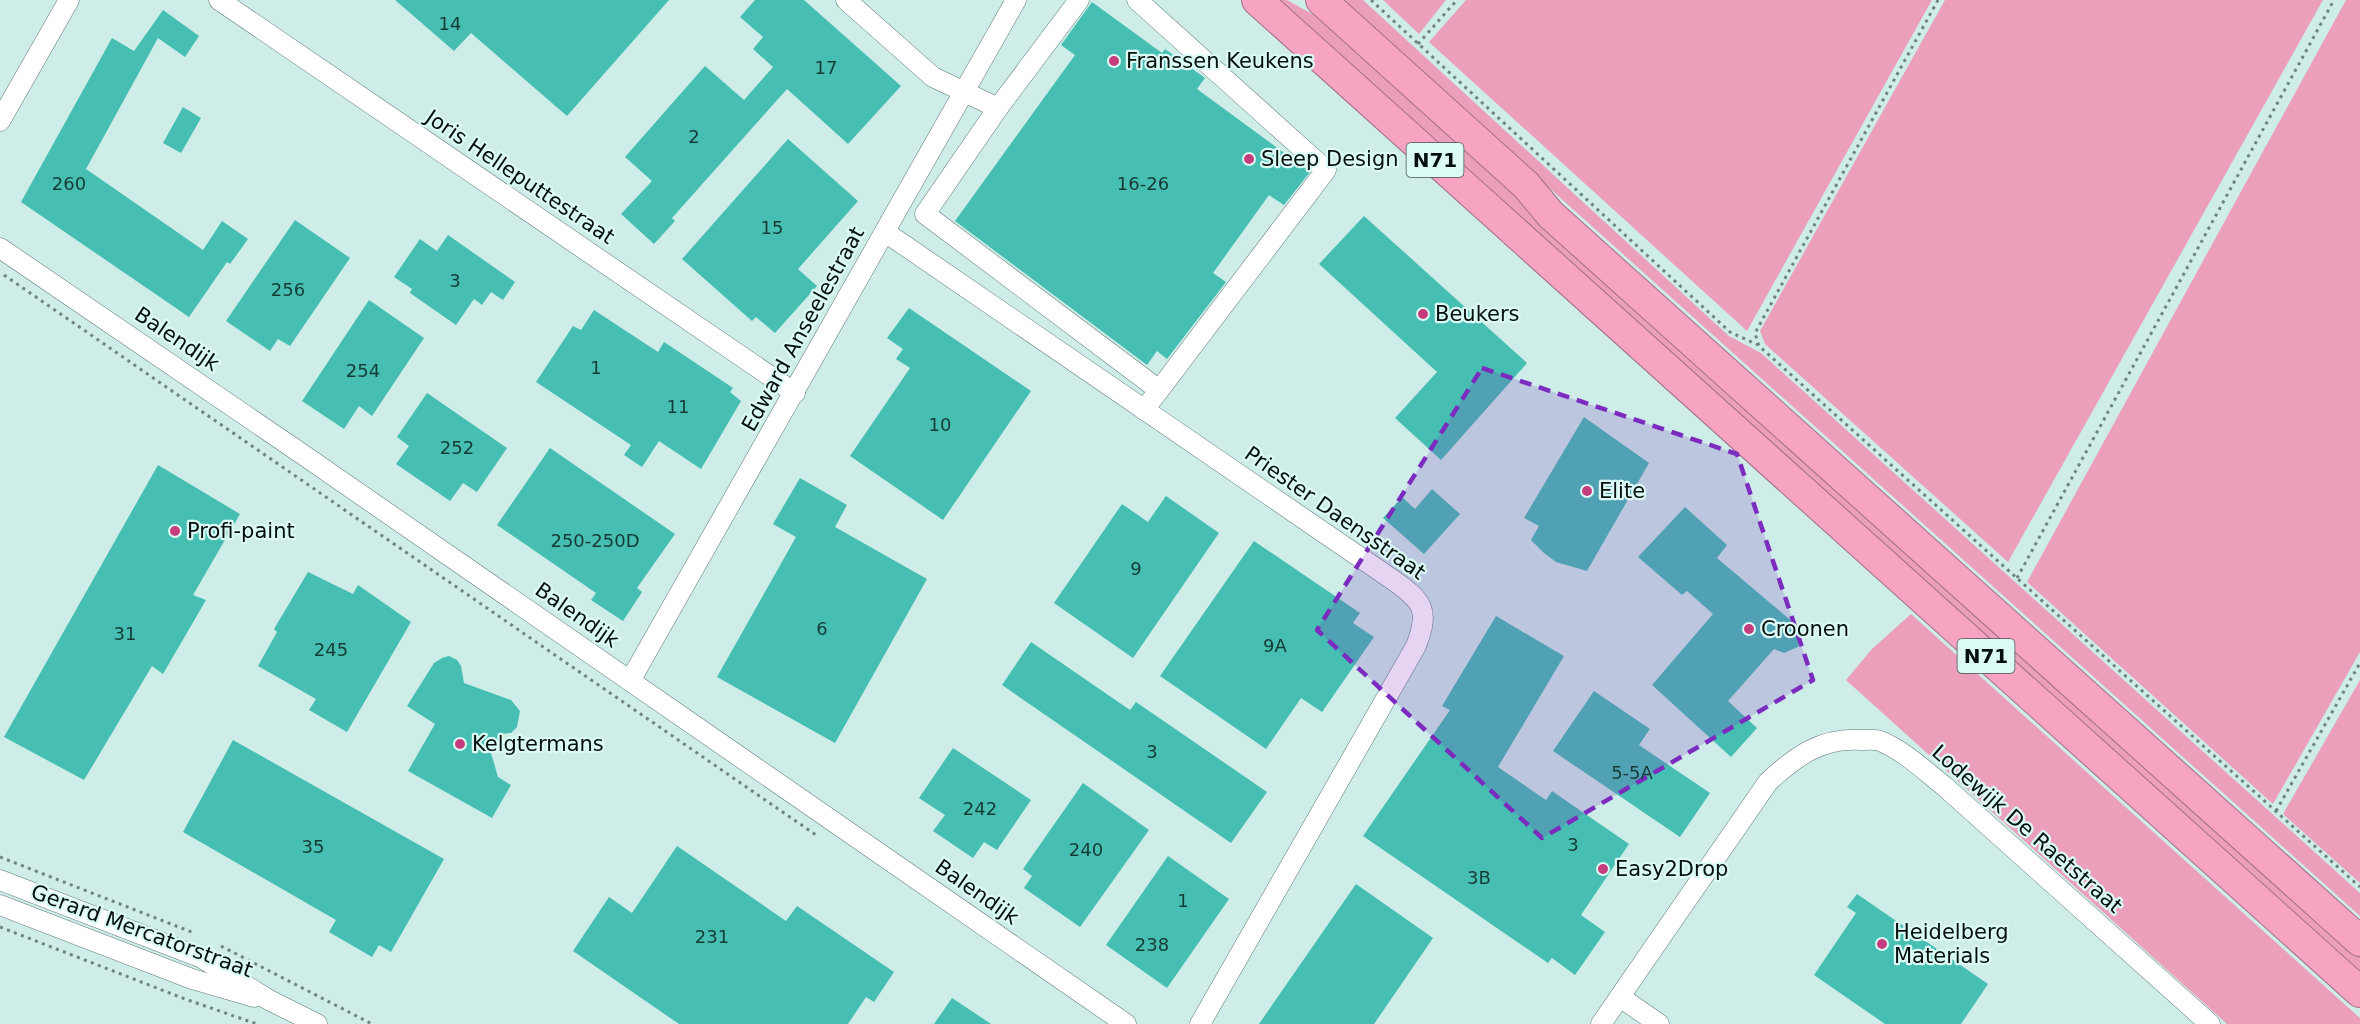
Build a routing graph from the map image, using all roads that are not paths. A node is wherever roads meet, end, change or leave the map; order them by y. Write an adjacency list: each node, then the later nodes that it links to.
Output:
1 (69, 0): 11 (street)
2 (219, 0): 15 (street, Joris Helleputtestraat)
3 (846, 0): 9 (street)
4 (1016, 0): 9 (street, Edward Anseelestraat)
5 (1079, 0): 10 (street)
6 (1137, 0): 14 (street)
7 (1257, 0): 23 (highway, N71)
8 (1321, 0): 22 (highway, N71)
9 (963, 93): 10 (street); 12 (street, Edward Anseelestraat)
10 (998, 108): 14 (street)
11 (0, 121)
12 (885, 232): 15 (street, Edward Anseelestraat); 16 (street, Priester Daensstraat)
13 (0, 248): 17 (street, Balendijk)
14 (1159, 390): 16 (street)
15 (795, 393): 17 (street, Edward Anseelestraat)
16 (1144, 410): 28 (street, Priester Daensstraat)
17 (630, 681): 27 (street, Balendijk)
18 (0, 880): 20 (street, Gerard Mercatorstraat)
19 (0, 905): 21 (street, Gerard Mercatorstraat)
20 (99, 920): 21 (street); 25 (street, Gerard Mercatorstraat)
21 (90, 940): 25 (street, Gerard Mercatorstraat)
22 (2360, 940)
23 (2360, 992)
24 (1620, 997): 29 (street, Lodewijk De Raetstraat); 30 (street); 31 (street, Lodewijk De Raetstraat)
25 (269, 999): 26 (street, Gerard Mercatorstraat)
26 (317, 1024)
27 (1126, 1024)
28 (1200, 1024)
29 (1601, 1024)
30 (1659, 1024)
31 (2211, 1024)

